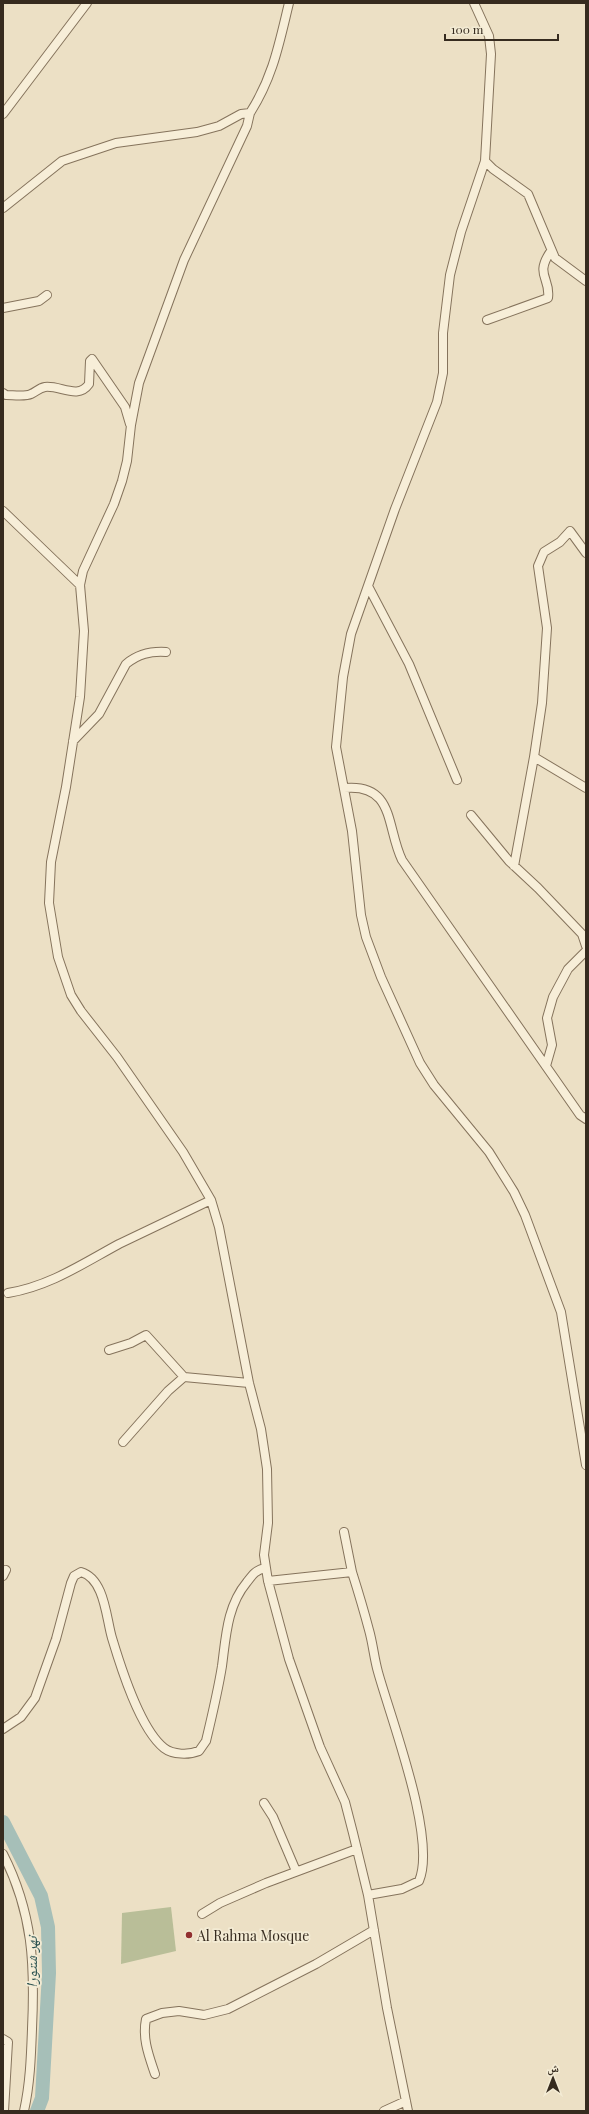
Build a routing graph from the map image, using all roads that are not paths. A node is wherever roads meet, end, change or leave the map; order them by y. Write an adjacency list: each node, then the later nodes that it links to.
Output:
1 (87, 3): 4 (street)
2 (290, 3): 5 (street)
3 (474, 3): 7 (street)
4 (6, 106): 6 (street)
5 (250, 113): 8 (street); 15 (street)
6 (3, 114)
7 (485, 161): 9 (street); 19 (street)
8 (3, 208)
9 (551, 251): 10 (street); 13 (street)
10 (586, 281)
11 (47, 294): 12 (street)
12 (3, 308)
13 (487, 320)
14 (3, 393): 15 (street)
15 (130, 425): 18 (street)
16 (3, 511): 18 (street)
17 (586, 553): 22 (street)
18 (80, 584): 21 (street)
19 (368, 586): 23 (street); 24 (street)
20 (166, 652): 21 (street)
21 (73, 741): 32 (street)
22 (534, 757): 25 (street); 27 (street)
23 (457, 780)
24 (344, 788): 30 (street); 38 (street)
25 (586, 788)
26 (471, 815): 27 (street)
27 (514, 866): 28 (street)
28 (586, 946)
29 (586, 951): 30 (street)
30 (546, 1066): 31 (street)
31 (586, 1119)
32 (211, 1200): 33 (street); 36 (street)
33 (8, 1294)
34 (109, 1350): 35 (street)
35 (184, 1377): 36 (street); 37 (street)
36 (249, 1383): 40 (street)
37 (123, 1442)
38 (586, 1465)
39 (344, 1532): 41 (street)
40 (265, 1568): 42 (street); 43 (street)
41 (352, 1572): 42 (street); 48 (street)
42 (268, 1581): 45 (street)
43 (3, 1729)
44 (264, 1803): 47 (street)
45 (357, 1849): 47 (street); 48 (street)
46 (3, 1854): 55 (street)
47 (296, 1872): 49 (street)
48 (368, 1895): 50 (street)
49 (202, 1914)
50 (374, 1930): 52 (street); 53 (street)
51 (3, 2039): 54 (street)
52 (155, 2074)
53 (406, 2101): 56 (street); 57 (street)
54 (4, 2111)
55 (24, 2111)
56 (384, 2111)
57 (408, 2111)

